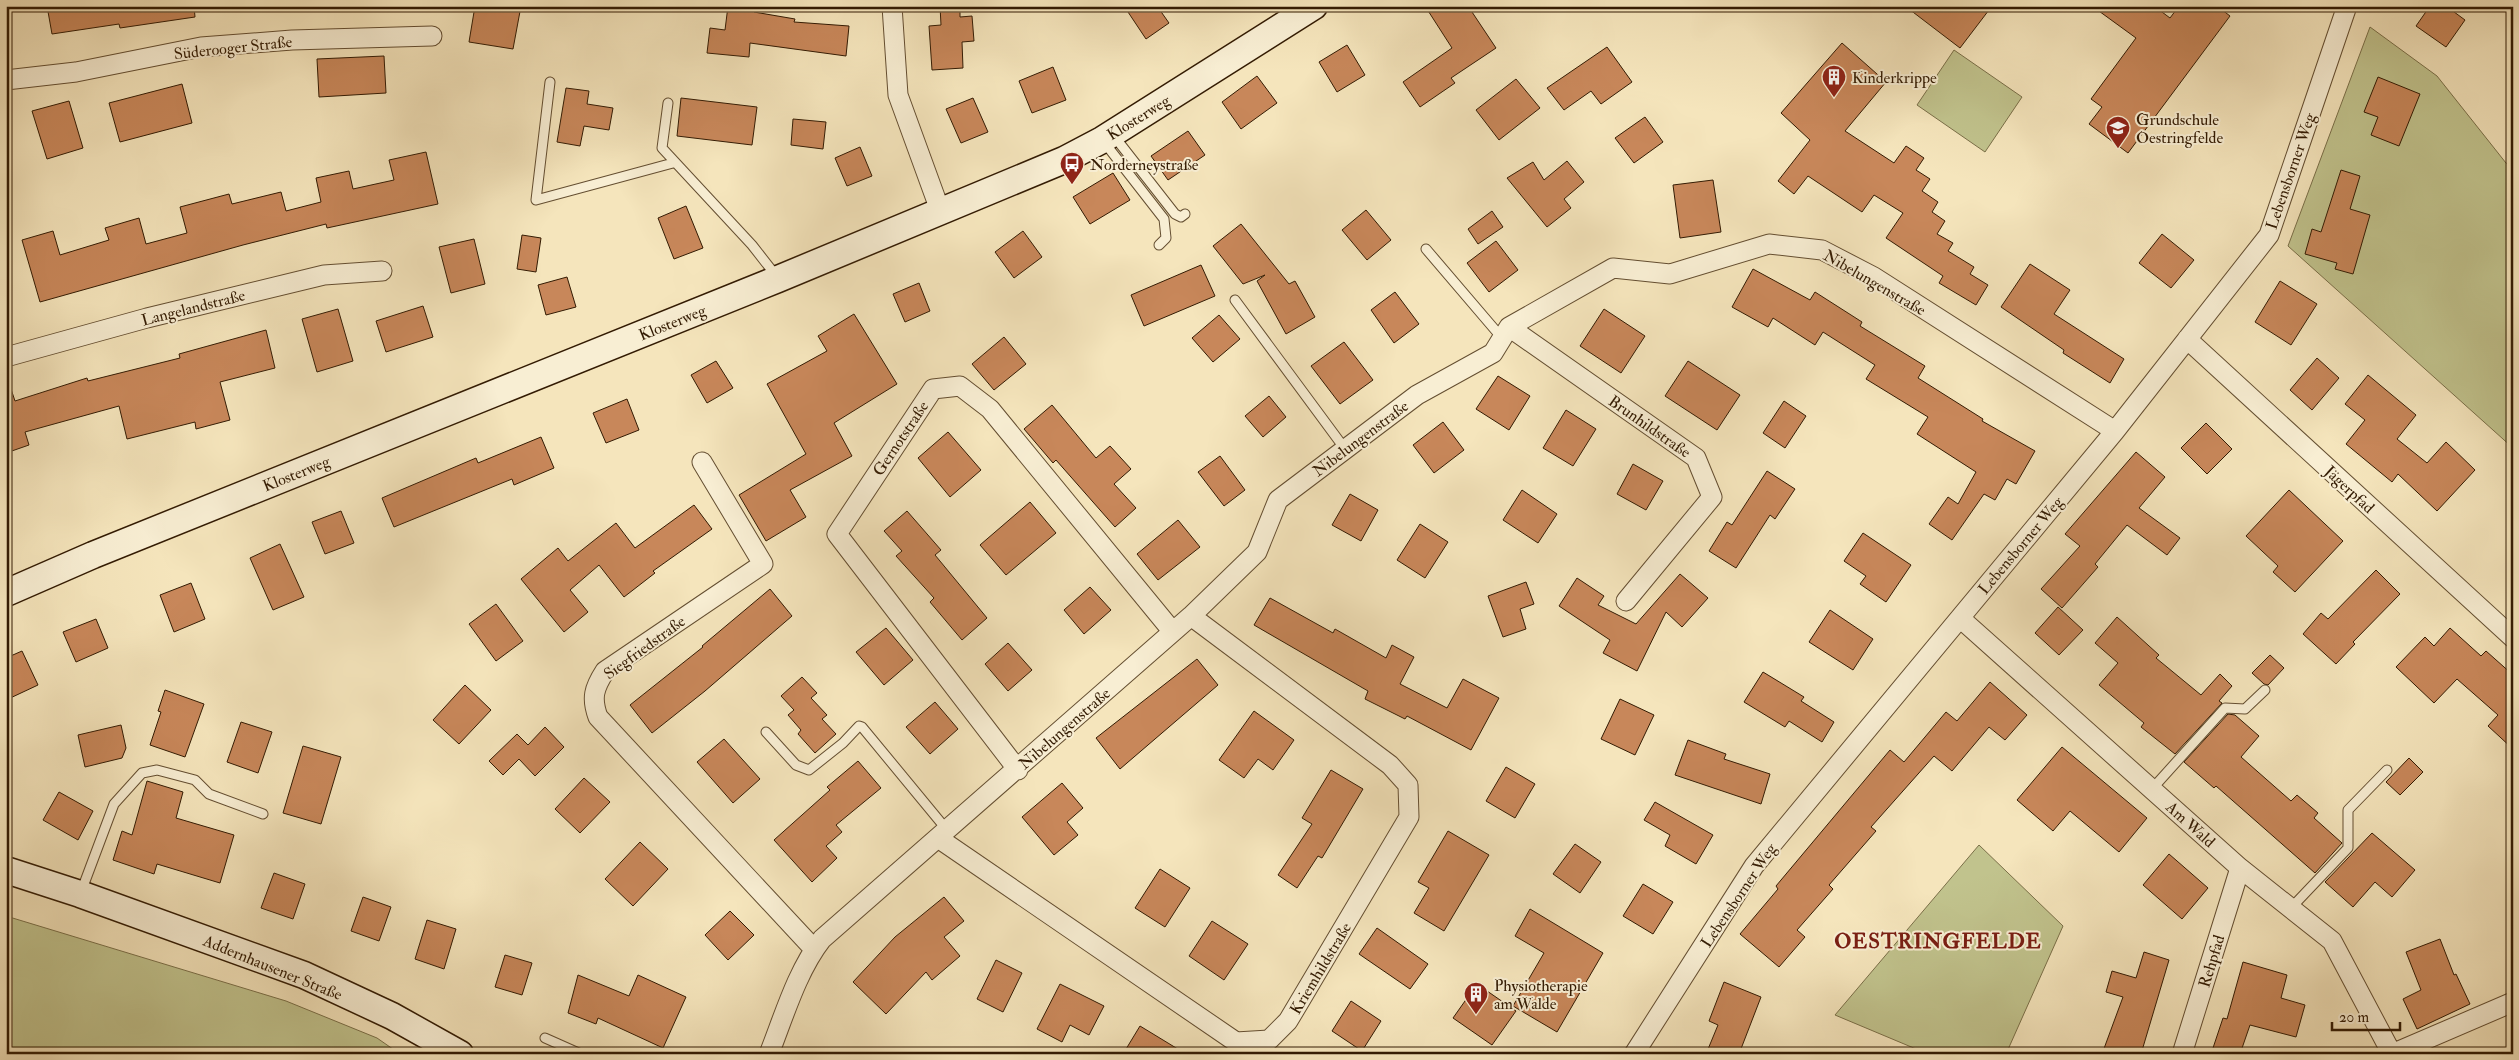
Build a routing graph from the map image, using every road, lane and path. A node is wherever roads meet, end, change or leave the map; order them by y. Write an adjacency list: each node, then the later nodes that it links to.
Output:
1 (892, 6): 10 (street)
2 (1314, 6): 8 (street, Klosterweg)
3 (2347, 6): 18 (street, Lebensborner Weg)
4 (432, 36): 5 (street, Süderooger Straße)
5 (6, 80)
6 (550, 82): 9 (lane)
7 (668, 103): 9 (lane)
8 (1107, 137): 10 (street, Klosterweg); 11 (lane); 12 (lane)
9 (674, 163): 15 (lane)
10 (942, 213): 15 (street, Klosterweg)
11 (1185, 214)
12 (1159, 245)
13 (1426, 249): 17 (lane)
14 (382, 271): 19 (street, Langelandstraße)
15 (778, 279): 23 (street, Klosterweg)
16 (1235, 300): 21 (lane)
17 (1506, 332): 20 (street, Nibelungenstraße); 21 (street, Nibelungenstraße); 24 (street, Brunhildstraße)
18 (2187, 339): 20 (street, Lebensborner Weg); 28 (street, Jägerpfad)
19 (6, 357)
20 (2115, 431): 26 (street, Lebensborner Weg)
21 (1346, 449): 25 (street, Nibelungenstraße)
22 (702, 462): 40 (street, Siegfriedstraße)
23 (6, 594)
24 (1626, 601)
25 (1191, 616): 27 (street, Nibelungenstraße); 35 (street, Kriemhildstraße)
26 (1960, 618): 33 (street, Am Wald); 46 (street, Lebensborner Weg)
27 (1174, 632): 31 (street, Nibelungenstraße); 31 (street, Gernotstraße)
28 (2513, 638)
29 (2265, 690): 33 (lane)
30 (766, 732): 35 (lane)
31 (1018, 770): 35 (street, Nibelungenstraße)
32 (2387, 770): 39 (lane)
33 (2152, 789): 36 (street, Am Wald)
34 (263, 814): 38 (lane)
35 (942, 834): 40 (street, Nibelungenstraße)
36 (2240, 868): 39 (street, Am Wald); 47 (street, Rehpfad)
37 (6, 870): 38 (street, Addernhausener Straße)
38 (80, 894): 43 (street, Addernhausener Straße)
39 (2291, 908): 48 (street, Am Wald)
40 (814, 949): 45 (street, Nibelungenstraße)
41 (2513, 1002): 48 (street, Am Wald)
42 (545, 1038): 44 (lane)
43 (460, 1054)
44 (581, 1054)
45 (769, 1054)
46 (1634, 1054)
47 (2182, 1054)
48 (2392, 1054)

